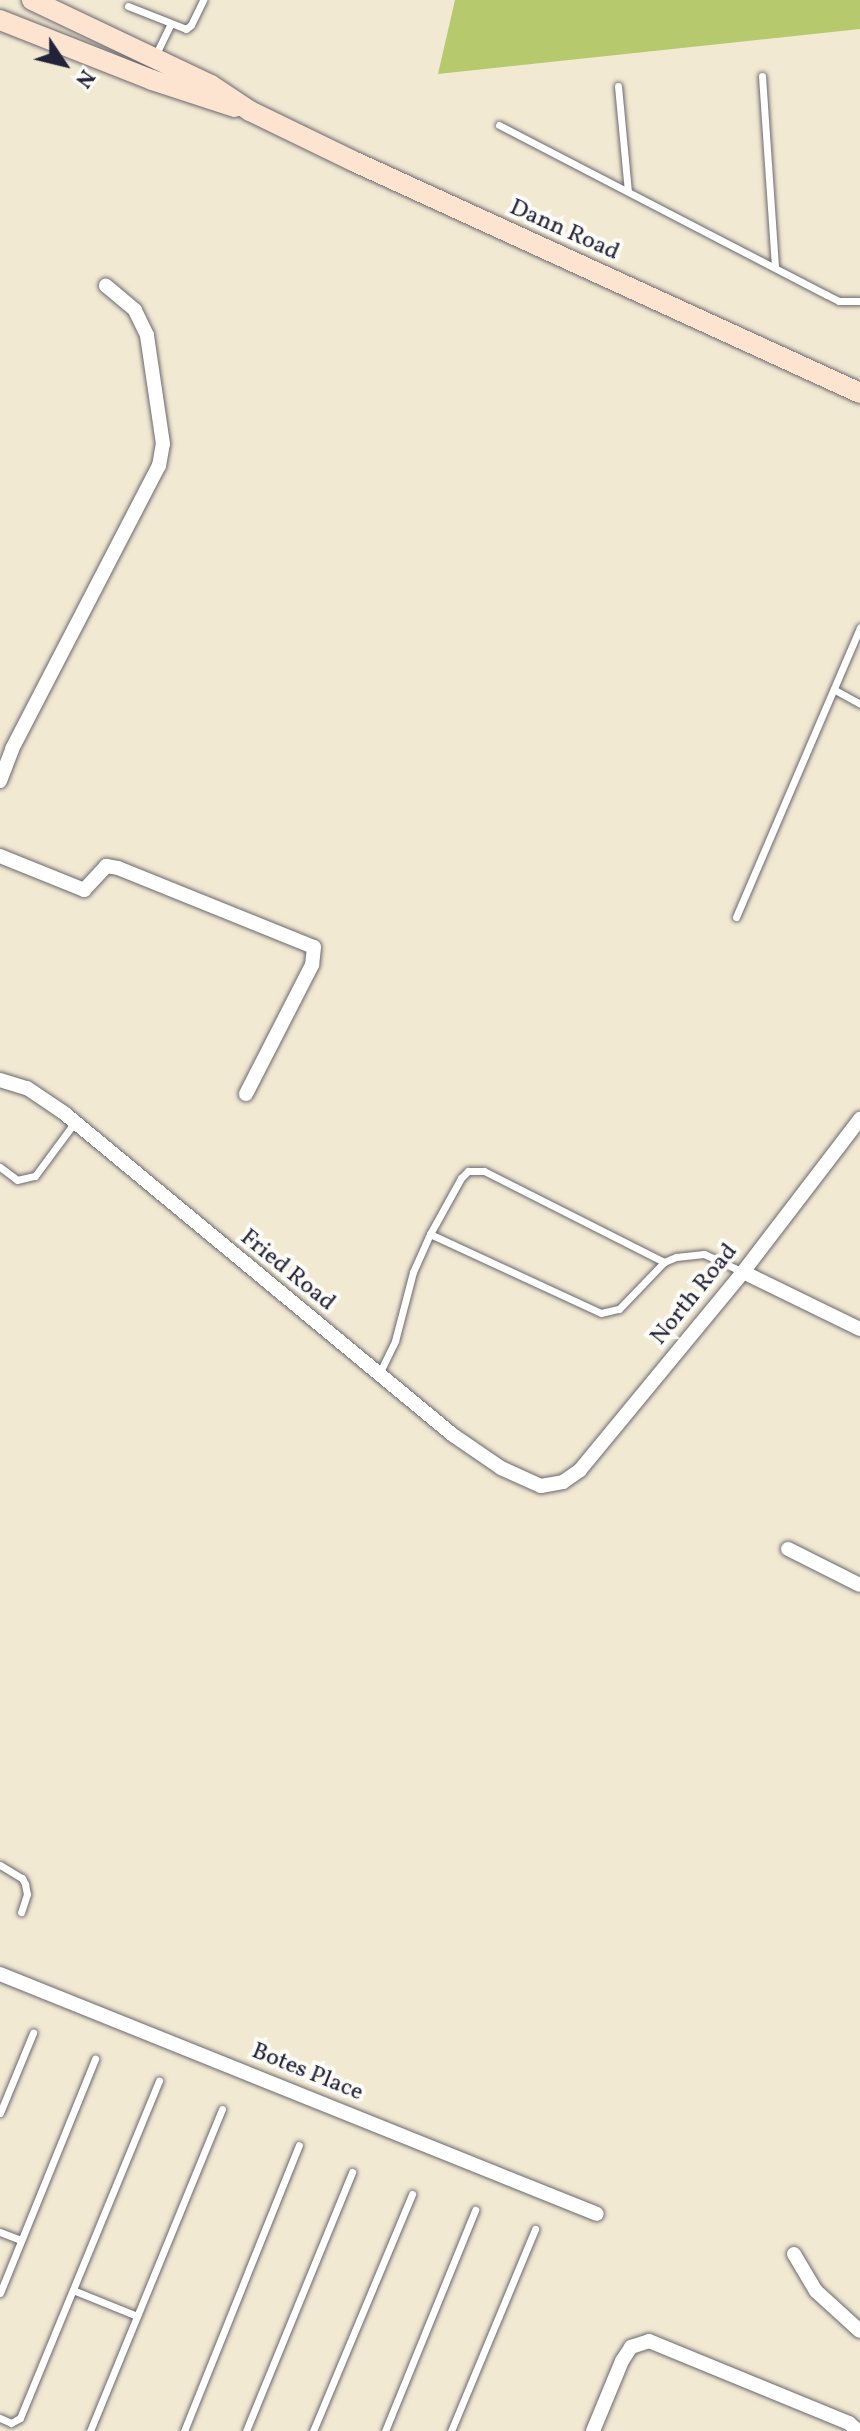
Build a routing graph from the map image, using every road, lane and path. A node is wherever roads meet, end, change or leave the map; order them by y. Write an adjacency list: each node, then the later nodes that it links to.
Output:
1 (33, 0): 6 (main road, Dann Road)
2 (203, 0): 5 (lane)
3 (128, 6): 5 (lane)
4 (0, 20): 9 (main road, Dann Road)
5 (170, 25): 6 (lane)
6 (154, 58): 9 (main road, Dann Road)
7 (762, 76): 12 (lane)
8 (618, 86): 11 (lane)
9 (250, 111): 15 (main road, Dann Road)
10 (499, 125): 11 (lane)
11 (628, 191): 12 (lane)
12 (775, 267): 14 (lane)
13 (106, 286): 19 (street)
14 (860, 301)
15 (860, 393)
16 (860, 627): 17 (lane)
17 (835, 690): 18 (lane); 21 (lane)
18 (860, 704)
19 (0, 781)
20 (0, 856): 23 (street)
21 (736, 917)
22 (0, 1080): 25 (street, Fried Road)
23 (246, 1094)
24 (860, 1119): 29 (street, North Road)
25 (75, 1122): 26 (lane); 31 (street, Fried Road)
26 (0, 1167)
27 (430, 1234): 28 (lane); 28 (lane); 31 (lane)
28 (664, 1262): 29 (lane)
29 (743, 1272): 30 (street); 32 (street, North Road)
30 (860, 1329)
31 (379, 1374): 32 (street, Fried Road)
32 (553, 1486)
33 (788, 1549): 34 (street)
34 (860, 1585)
35 (0, 1865): 36 (lane)
36 (21, 1912)
37 (0, 1974): 47 (street, Botes Place)
38 (33, 2033): 42 (lane)
39 (95, 2059): 50 (lane)
40 (159, 2081): 52 (lane)
41 (222, 2109): 54 (lane)
42 (0, 2113)
43 (299, 2145): 59 (lane)
44 (352, 2172): 60 (lane)
45 (412, 2194): 61 (lane)
46 (475, 2210): 62 (lane)
47 (597, 2214)
48 (535, 2229): 63 (lane)
49 (0, 2232): 50 (lane)
50 (21, 2240): 53 (lane)
51 (794, 2254): 55 (street)
52 (73, 2290): 54 (lane); 56 (lane)
53 (0, 2293)
54 (137, 2316): 58 (lane)
55 (860, 2331)
56 (3, 2419): 57 (lane)
57 (1, 2431)
58 (90, 2431)
59 (184, 2431)
60 (246, 2431)
61 (313, 2431)
62 (385, 2431)
63 (451, 2431)
64 (593, 2431): 65 (street)
65 (858, 2431)

